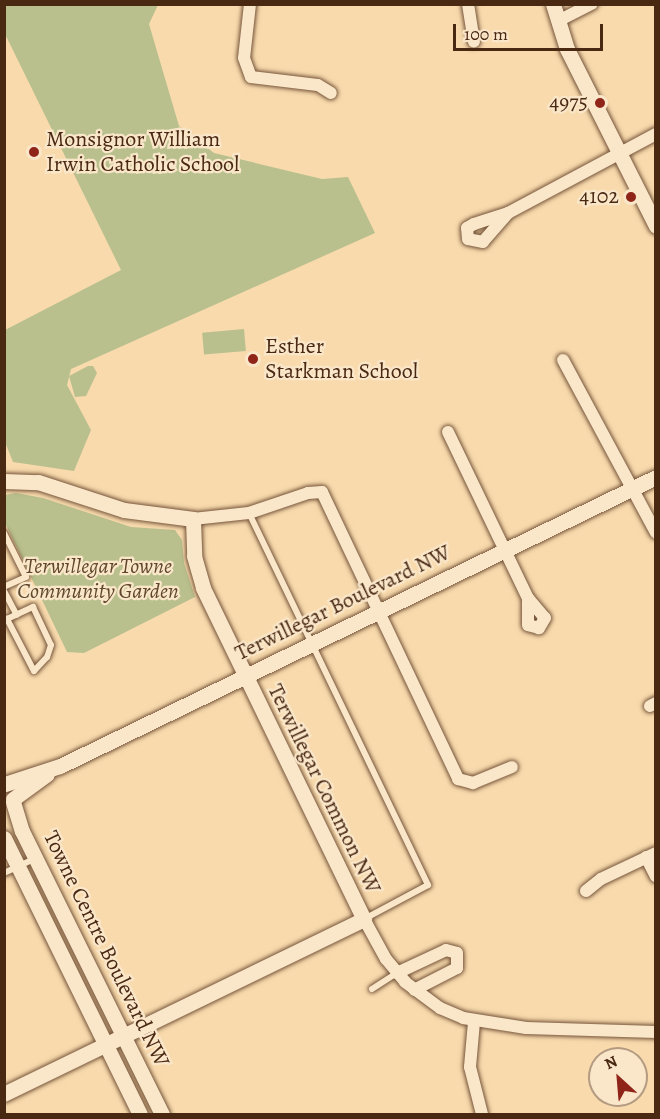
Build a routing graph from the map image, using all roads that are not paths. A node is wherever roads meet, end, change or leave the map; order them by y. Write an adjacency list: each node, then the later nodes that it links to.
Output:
1 (250, 4): 7 (street)
2 (468, 4): 6 (street)
3 (553, 4): 5 (street)
4 (592, 4): 5 (street)
5 (558, 21): 9 (street)
6 (474, 42)
7 (331, 93)
8 (656, 134): 9 (street)
9 (619, 152): 10 (street); 11 (street)
10 (508, 213)
11 (656, 226)
12 (564, 360): 16 (street)
13 (448, 432): 21 (street)
14 (656, 477): 16 (street, Terwillegar Boulevard NW)
15 (4, 481): 18 (street)
16 (629, 490): 20 (street); 21 (street, Terwillegar Boulevard NW)
17 (249, 513): 18 (street); 24 (street); 27 (lane)
18 (193, 519): 28 (street, Terwillegar Common NW)
19 (4, 533): 22 (lane)
20 (656, 533)
21 (504, 550): 23 (street); 24 (street, Terwillegar Boulevard NW)
22 (4, 589): 25 (lane)
23 (528, 598)
24 (380, 609): 27 (street, Terwillegar Boulevard NW); 29 (street)
25 (17, 615): 26 (lane); 26 (lane)
26 (6, 620)
27 (309, 645): 28 (street, Terwillegar Boulevard NW); 39 (lane)
28 (244, 677): 30 (street, Terwillegar Boulevard NW); 39 (street, Terwillegar Common NW)
29 (512, 766)
30 (51, 770): 31 (street, Terwillegar Boulevard NW); 32 (street, Terwillegar Boulevard NW)
31 (5, 784): 32 (street, Towne Centre Boulevard NW)
32 (10, 805): 35 (street, Towne Centre Boulevard NW)
33 (4, 838): 36 (street, Towne Centre Boulevard NW)
34 (651, 855): 37 (street); 38 (street)
35 (35, 858): 36 (lane); 45 (street, Towne Centre Boulevard NW)
36 (12, 869): 46 (street, Towne Centre Boulevard NW)
37 (656, 877)
38 (586, 891)
39 (364, 919): 40 (street); 45 (street, Terwillegar Common NW)
40 (397, 974): 41 (lane); 42 (street); 42 (street)
41 (372, 989)
42 (414, 990): 43 (street)
43 (474, 1022): 44 (street); 50 (street)
44 (656, 1032)
45 (124, 1037): 46 (street, Terwillegar Common NW); 49 (street, Towne Centre Boulevard NW)
46 (106, 1045): 47 (street, Terwillegar Common NW); 48 (street, Towne Centre Boulevard NW)
47 (4, 1094)
48 (136, 1113)
49 (162, 1114)
50 (482, 1114)

